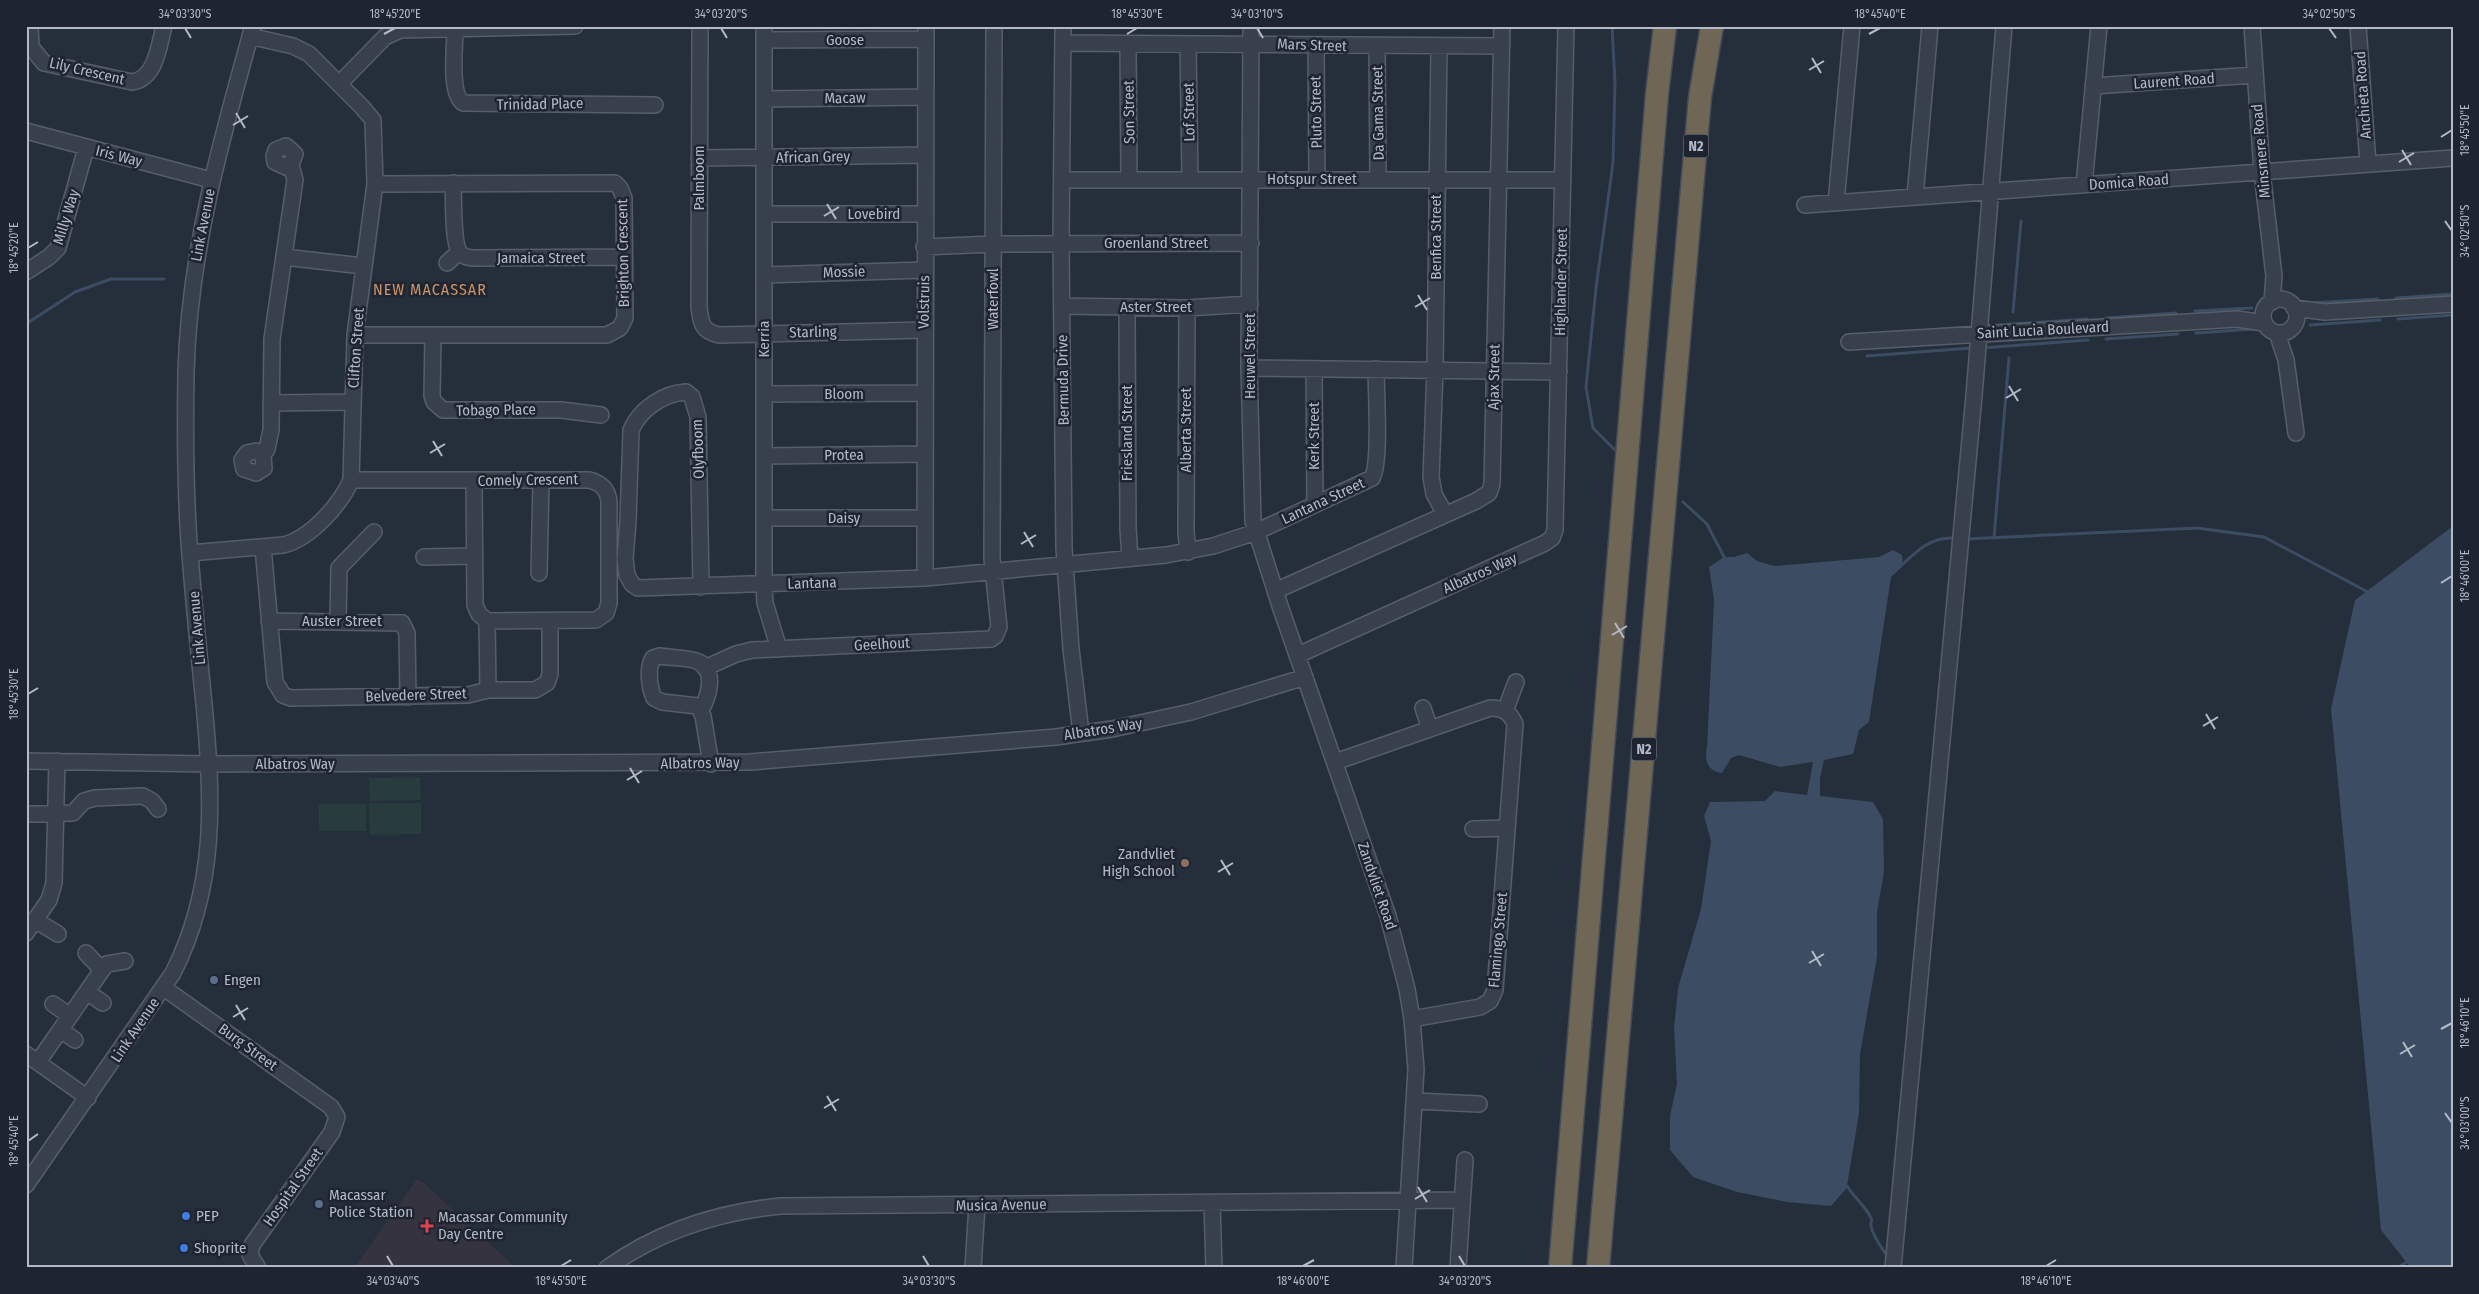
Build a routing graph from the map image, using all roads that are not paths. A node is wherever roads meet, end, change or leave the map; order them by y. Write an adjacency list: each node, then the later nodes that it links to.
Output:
1 (30, 26): 2 (street, Lily Crescent)
2 (164, 26)
3 (574, 26): 18 (street)
4 (700, 26): 40 (street, Palmboom)
5 (994, 26): 66 (street, Waterfowl)
6 (1063, 26): 23 (street, Bermuda Drive)
7 (1251, 26): 24 (street, Heuwel Street)
8 (1502, 26): 28 (street, Ajax Street)
9 (1566, 26): 55 (street, Highlander Street)
10 (1665, 26): 186 (highway)
11 (1710, 26): 187 (highway, N2)
12 (1852, 26): 61 (street)
13 (1930, 26): 60 (street)
14 (2004, 26): 59 (street)
15 (2099, 26): 33 (street)
16 (2252, 26): 31 (street, Minsmere Road)
17 (2358, 26): 43 (street, Anchieta Road)
18 (455, 30): 20 (street); 36 (street, Trinidad Place)
19 (252, 31): 32 (street, Clifton Street); 50 (street, Link Avenue)
20 (382, 32): 32 (street)
21 (764, 33): 22 (street, Goose); 35 (street, Kerria)
22 (926, 33): 34 (street, Volstruis)
23 (1062, 43): 25 (street, Mars Street); 51 (street, Bermuda Drive)
24 (1250, 43): 26 (street, Mars Street); 27 (street, Mars Street); 52 (street, Heuwel Street)
25 (1128, 45): 26 (street, Mars Street); 46 (street, Son Street)
26 (1188, 45): 47 (street, Lof Street)
27 (1316, 46): 29 (street, Mars Street); 48 (street, Pluto Street)
28 (1502, 46): 30 (street, Mars Street); 54 (street, Ajax Street)
29 (1377, 47): 30 (street, Mars Street); 49 (street, Da Gama Street)
30 (1439, 47): 53 (street, Benfica Street)
31 (2255, 75): 33 (street, Laurent Road); 45 (street, Minsmere Road)
32 (339, 84): 56 (street, Clifton Street)
33 (2094, 86): 58 (street)
34 (926, 97): 35 (street, Macaw); 39 (street, Volstruis)
35 (764, 99): 41 (street, Kerria)
36 (655, 105)
37 (26, 132): 38 (street, Iris Way)
38 (86, 148): 50 (street, Iris Way); 75 (street, Milly Way)
39 (926, 155): 41 (street, African Grey); 64 (street, Volstruis)
40 (700, 158): 41 (street, African Grey); 83 (street, Palmboom)
41 (764, 158): 63 (street, Kerria)
42 (2453, 158): 43 (street, Domica Road)
43 (2368, 164): 45 (street, Domica Road)
44 (291, 165): 70 (street)
45 (2262, 172): 58 (street, Domica Road); 82 (street, Minsmere Road)
46 (1129, 179): 47 (street, Hotspur Street); 51 (street, Hotspur Street)
47 (1190, 179): 52 (street, Hotspur Street)
48 (1317, 179): 49 (street, Hotspur Street); 52 (street, Hotspur Street)
49 (1378, 179): 53 (street, Hotspur Street)
50 (212, 180): 117 (street, Link Avenue)
51 (1062, 180): 67 (street, Bermuda Drive)
52 (1250, 180): 65 (street, Heuwel Street)
53 (1436, 180): 54 (street, Hotspur Street); 93 (street, Benfica Street)
54 (1498, 180): 55 (street, Hotspur Street); 94 (street, Ajax Street)
55 (1563, 180): 95 (street, Highlander Street)
56 (375, 184): 57 (street, Brighton Crescent); 73 (street, Clifton Street)
57 (453, 184): 69 (street); 71 (street, Brighton Crescent)
58 (2084, 185): 59 (street, Domica Road)
59 (1990, 192): 60 (street, Domica Road); 86 (street)
60 (1915, 197): 61 (street, Domica Road)
61 (1836, 203): 62 (street, Domica Road)
62 (1805, 205)
63 (764, 214): 64 (street, Lovebird); 76 (street, Kerria)
64 (925, 214): 68 (street, Volstruis)
65 (1252, 243): 67 (street, Groenland Street); 77 (street, Heuwel Street)
66 (993, 244): 67 (street, Groenland Street); 68 (street, Groenland Street); 122 (street, Waterfowl)
67 (1061, 244): 79 (street, Bermuda Drive)
68 (924, 246): 74 (street, Volstruis)
69 (459, 252): 71 (street, Jamaica Street); 72 (street)
70 (284, 257): 73 (street); 98 (street)
71 (624, 257): 88 (street, Brighton Crescent)
72 (447, 262)
73 (363, 266): 87 (street, Clifton Street)
74 (924, 270): 76 (street, Mossie); 84 (street, Volstruis)
75 (26, 272)
76 (764, 275): 85 (street, Kerria)
77 (1250, 304): 81 (street, Aster Street); 90 (street, Heuwel Street)
78 (2453, 304): 82 (street, Saint Lucia Boulevard)
79 (1062, 306): 80 (street, Aster Street); 121 (street, Bermuda Drive)
80 (1126, 308): 81 (street, Aster Street); 120 (street, Friesland Street)
81 (1187, 308): 116 (street, Alberta Street)
82 (2280, 316): 86 (street, Saint Lucia Boulevard); 101 (street, Minsmere Road)
83 (704, 329): 85 (street, Starling)
84 (924, 330): 85 (street, Starling); 97 (street, Volstruis)
85 (764, 334): 96 (street, Kerria)
86 (1978, 334): 89 (street, Saint Lucia Boulevard); 188 (street)
87 (355, 335): 88 (street, Brighton Crescent); 99 (street, Clifton Street)
88 (433, 336): 100 (street, Tobago Place)
89 (1849, 342)
90 (1249, 368): 91 (street); 113 (street, Heuwel Street)
91 (1314, 369): 92 (street); 108 (street, Kerk Street)
92 (1376, 369): 93 (street); 108 (street, Lantana Street)
93 (1435, 370): 94 (street); 109 (street, Benfica Street)
94 (1494, 371): 95 (street); 109 (street, Ajax Street)
95 (1559, 372): 114 (street, Highlander Street)
96 (764, 394): 97 (street, Bloom); 104 (street, Kerria)
97 (924, 394): 102 (street, Volstruis)
98 (271, 402): 99 (street); 103 (street)
99 (352, 402): 105 (street, Clifton Street)
100 (601, 415)
101 (2296, 433)
102 (924, 454): 104 (street, Protea); 111 (street, Volstruis)
103 (263, 455)
104 (764, 456): 110 (street, Kerria)
105 (351, 480): 106 (street, Comely Crescent); 115 (street)
106 (474, 481): 107 (street, Comely Crescent); 118 (street, Belvedere Street)
107 (541, 481): 123 (street); 132 (street, Comely Crescent)
108 (1315, 504): 113 (street, Lantana Street)
109 (1444, 514): 128 (street, Ajax Street)
110 (764, 518): 111 (street, Daisy); 126 (street, Kerria)
111 (924, 518): 124 (street, Volstruis)
112 (374, 532): 130 (street)
113 (1256, 532): 116 (street, Lantana Street); 128 (street, Heuwel Street)
114 (1552, 538): 134 (street, Albatros Way)
115 (263, 547): 117 (street); 129 (street, Belvedere Street)
116 (1188, 552): 120 (street, Lantana Street)
117 (190, 553): 148 (street, Link Avenue)
118 (474, 556): 119 (street); 131 (street, Belvedere Street)
119 (424, 557)
120 (1130, 558): 121 (street, Lantana)
121 (1065, 564): 122 (street, Lantana); 144 (street, Bermuda Drive)
122 (993, 571): 124 (street, Lantana); 133 (street, Geelhout)
123 (539, 573)
124 (925, 578): 126 (street, Lantana)
125 (632, 584): 127 (street, Lantana); 127 (street, Olyfboom)
126 (764, 585): 127 (street, Lantana); 133 (street, Kerria)
127 (701, 587)
128 (1275, 591): 134 (street, Heuwel Street)
129 (270, 621): 130 (street, Auster Street); 139 (street, Belvedere Street)
130 (338, 621): 139 (street, Auster Street)
131 (487, 621): 132 (street, Comely Crescent); 138 (street, Belvedere Street)
132 (550, 621): 138 (street)
133 (780, 649): 135 (street, Geelhout)
134 (1298, 655): 136 (street, Heuwel Street)
135 (705, 668): 141 (street); 141 (street)
136 (1305, 678): 144 (street, Albatros Way); 147 (street, Zandvliet Road)
137 (1516, 682): 142 (street)
138 (488, 690): 139 (street, Belvedere Street)
139 (408, 697)
140 (1423, 708): 143 (street)
141 (701, 710): 149 (street)
142 (1505, 711): 143 (street); 153 (street, Flamingo Street)
143 (1430, 729): 147 (street)
144 (1081, 733): 149 (street, Albatros Way)
145 (26, 761): 146 (street, Albatros Way)
146 (57, 762): 148 (street, Albatros Way); 152 (street)
147 (1335, 762): 166 (street, Zandvliet Road)
148 (210, 764): 149 (street, Albatros Way); 161 (street, Link Avenue)
149 (711, 764)
150 (158, 809): 152 (street)
151 (26, 814): 152 (street)
152 (55, 814): 155 (street)
153 (1507, 828): 154 (street); 166 (street, Flamingo Street)
154 (1473, 829)
155 (35, 920): 156 (street); 157 (street)
156 (26, 933)
157 (58, 934)
158 (86, 953): 160 (street)
159 (125, 961): 160 (street)
160 (102, 970): 162 (street)
161 (164, 988): 170 (street, Link Avenue); 173 (street, Burg Street)
162 (87, 992): 163 (street); 165 (street)
163 (102, 1003)
164 (53, 1004): 165 (street)
165 (70, 1016): 167 (street)
166 (1412, 1020): 171 (street, Zandvliet Road)
167 (61, 1030): 168 (street); 169 (street)
168 (75, 1040)
169 (32, 1058): 170 (street)
170 (88, 1098): 175 (street, Link Avenue)
171 (1415, 1101): 172 (street); 177 (street, Zandvliet Road)
172 (1479, 1104)
173 (331, 1107): 180 (street, Hospital Street)
174 (1465, 1160): 176 (street)
175 (26, 1186)
176 (1462, 1200): 177 (street, Musica Avenue); 185 (street)
177 (1408, 1202): 178 (street, Musica Avenue); 184 (street, Zandvliet Road)
178 (1212, 1203): 179 (street, Musica Avenue); 183 (street)
179 (977, 1205): 181 (street, Musica Avenue); 182 (street)
180 (258, 1268)
181 (607, 1268)
182 (973, 1268)
183 (1214, 1268)
184 (1404, 1268)
185 (1458, 1268)
186 (1560, 1268)
187 (1598, 1268)
188 (1893, 1268)

